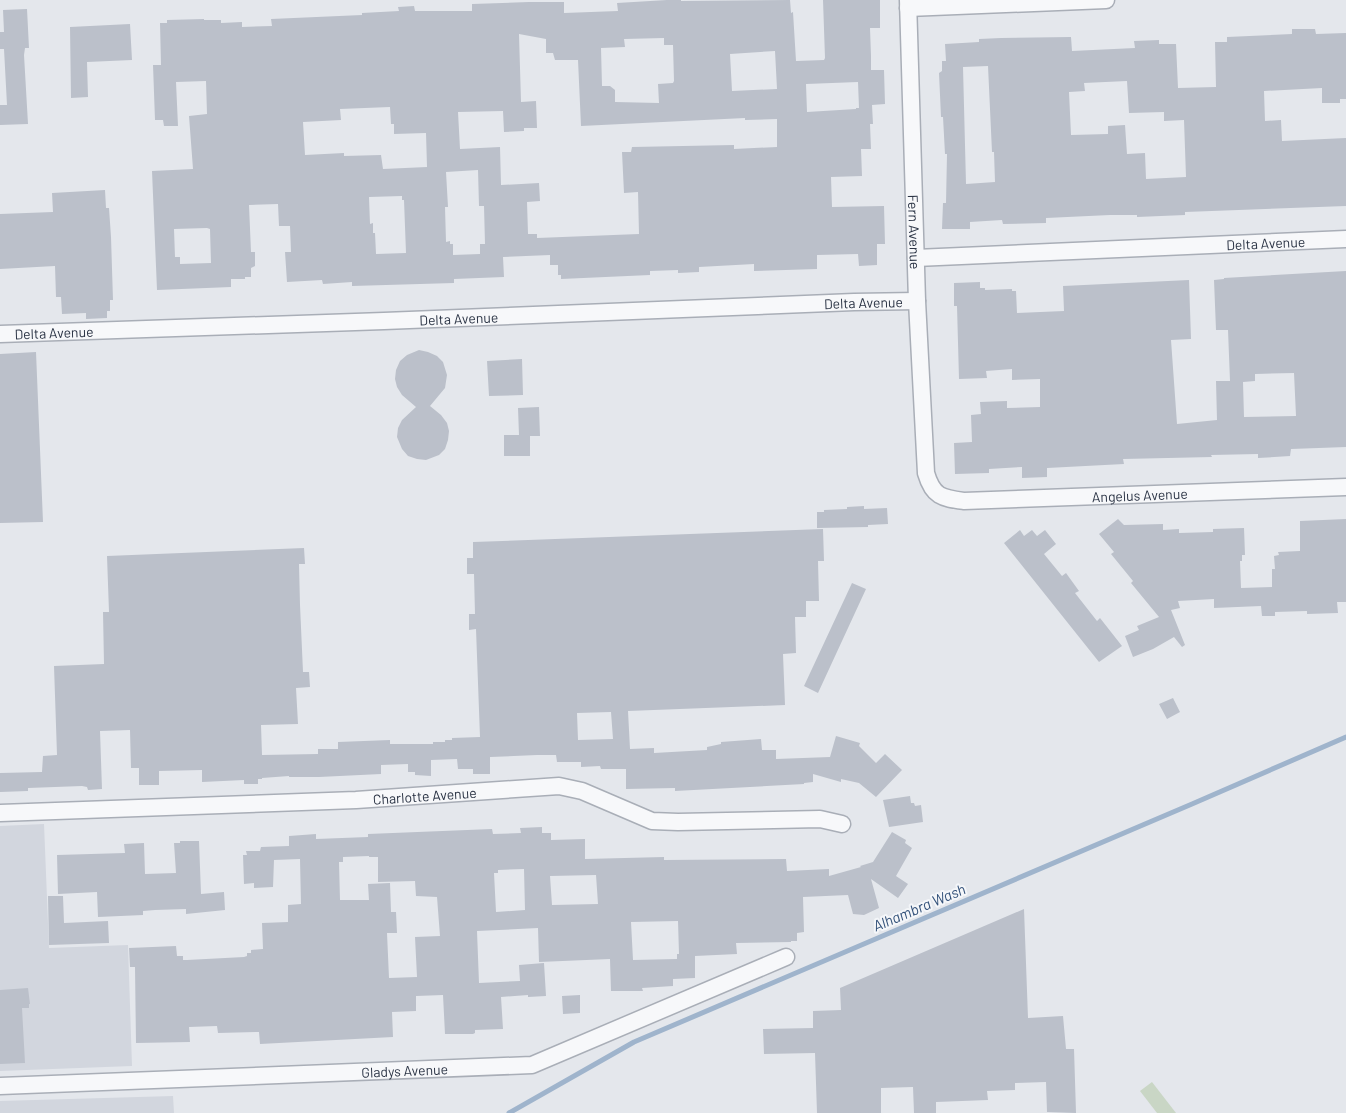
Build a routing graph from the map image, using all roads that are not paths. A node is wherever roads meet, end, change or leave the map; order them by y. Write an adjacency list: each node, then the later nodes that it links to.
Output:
1 (1106, 0): 2 (street)
2 (908, 4): 4 (street, Fern Avenue)
3 (1346, 239): 4 (street, Delta Avenue)
4 (916, 258): 5 (street, Fern Avenue)
5 (917, 301): 6 (street, Delta Avenue); 8 (street, Fern Avenue)
6 (0, 334)
7 (1346, 487): 8 (street, Angelus Avenue)
8 (935, 493)
9 (0, 813): 10 (street, Charlotte Avenue)
10 (842, 824)
11 (786, 957): 12 (street, Gladys Avenue)
12 (0, 1086)

